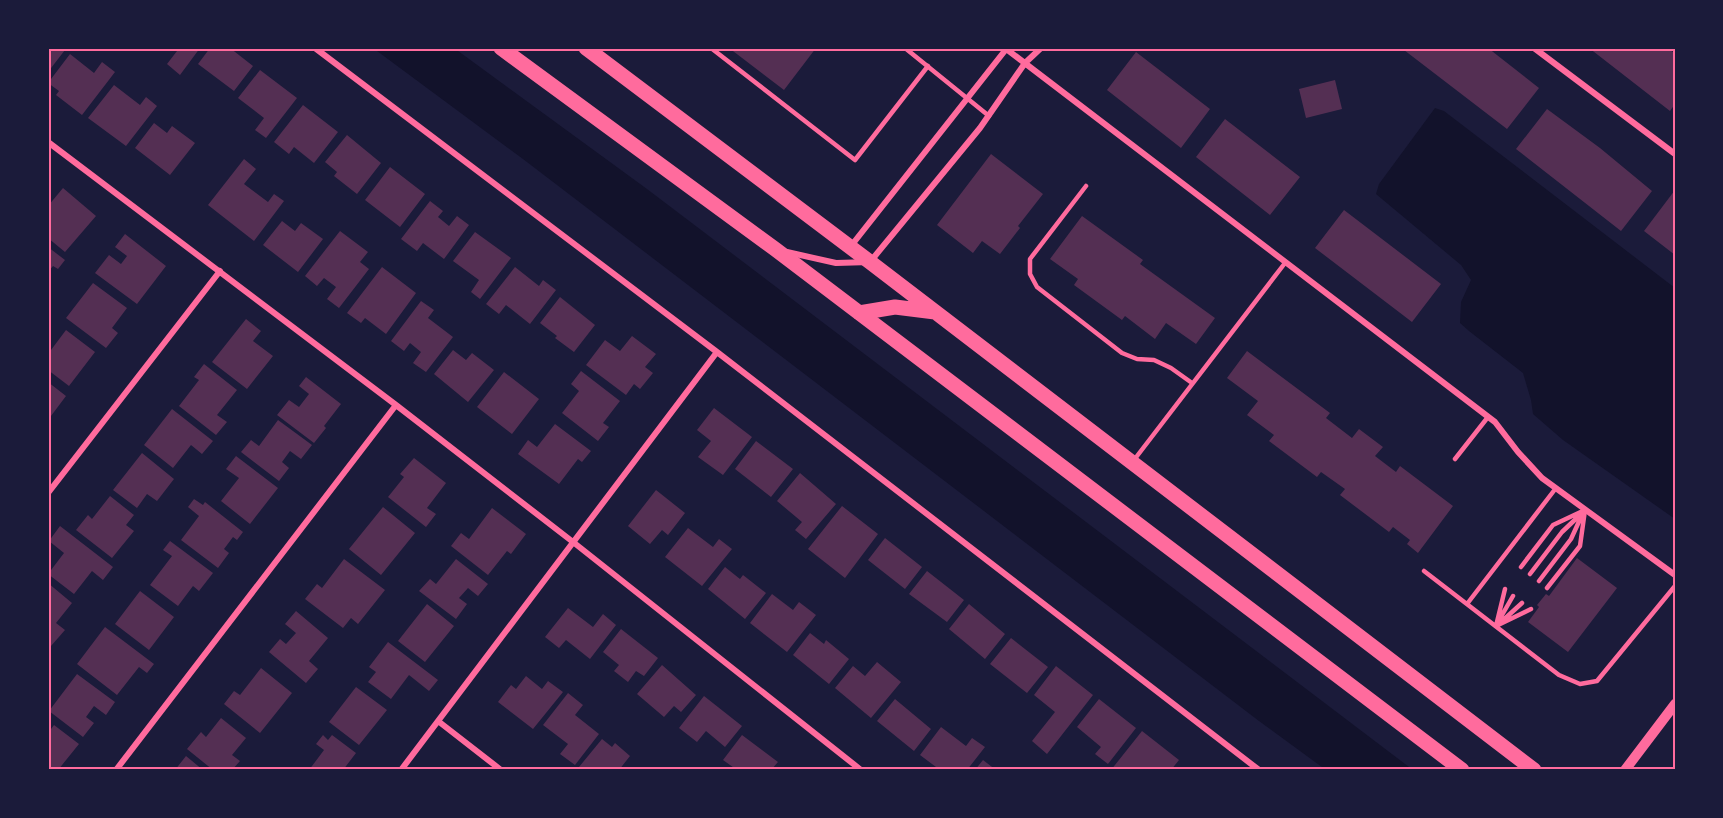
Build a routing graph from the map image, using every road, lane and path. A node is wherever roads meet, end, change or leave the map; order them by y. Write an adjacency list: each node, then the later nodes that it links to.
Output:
1 (315, 48): 25 (street)
2 (501, 48): 19 (main road)
3 (586, 48): 18 (main road)
4 (711, 48): 12 (lane)
5 (905, 48): 12 (lane)
6 (1006, 48): 11 (street); 13 (street)
7 (1041, 48): 11 (street)
8 (1248, 48): 9 (street)
9 (1287, 48)
10 (1534, 48): 16 (street)
11 (1025, 63): 14 (street); 21 (street)
12 (928, 66): 13 (lane)
13 (967, 98): 14 (lane); 18 (street)
14 (989, 116): 20 (street)
15 (48, 142): 22 (street)
16 (1675, 154)
17 (1086, 186): 26 (lane)
18 (850, 247): 20 (main road)
19 (775, 249): 20 (street); 24 (main road)
20 (870, 262): 23 (main road)
21 (1285, 262): 26 (lane); 28 (street)
22 (219, 271): 27 (street); 32 (street)
23 (935, 312): 24 (main road); 30 (main road)
24 (859, 313): 55 (main road)
25 (717, 352): 34 (street); 54 (street)
26 (1192, 383): 30 (lane)
27 (396, 405): 34 (street); 50 (street)
28 (1488, 417): 29 (lane); 31 (street)
29 (1455, 459)
30 (1132, 462): 56 (main road)
31 (1556, 488): 33 (street); 45 (lane)
32 (48, 493)
33 (1585, 510): 35 (lane); 37 (lane); 38 (street); 39 (lane); 41 (lane)
34 (573, 542): 49 (street); 53 (street)
35 (1521, 567)
36 (1424, 571): 45 (lane)
37 (1530, 574)
38 (1675, 575)
39 (1539, 581)
40 (1675, 586): 47 (lane)
41 (1547, 588)
42 (1505, 589): 47 (lane)
43 (1514, 596): 47 (lane)
44 (1522, 603): 47 (lane)
45 (1467, 604): 47 (lane)
46 (1531, 609): 47 (lane)
47 (1496, 626)
48 (1675, 704): 57 (street)
49 (438, 721): 51 (street); 52 (street)
50 (116, 770)
51 (401, 770)
52 (501, 770)
53 (861, 770)
54 (1259, 770)
55 (1462, 770)
56 (1534, 770)
57 (1625, 770)

